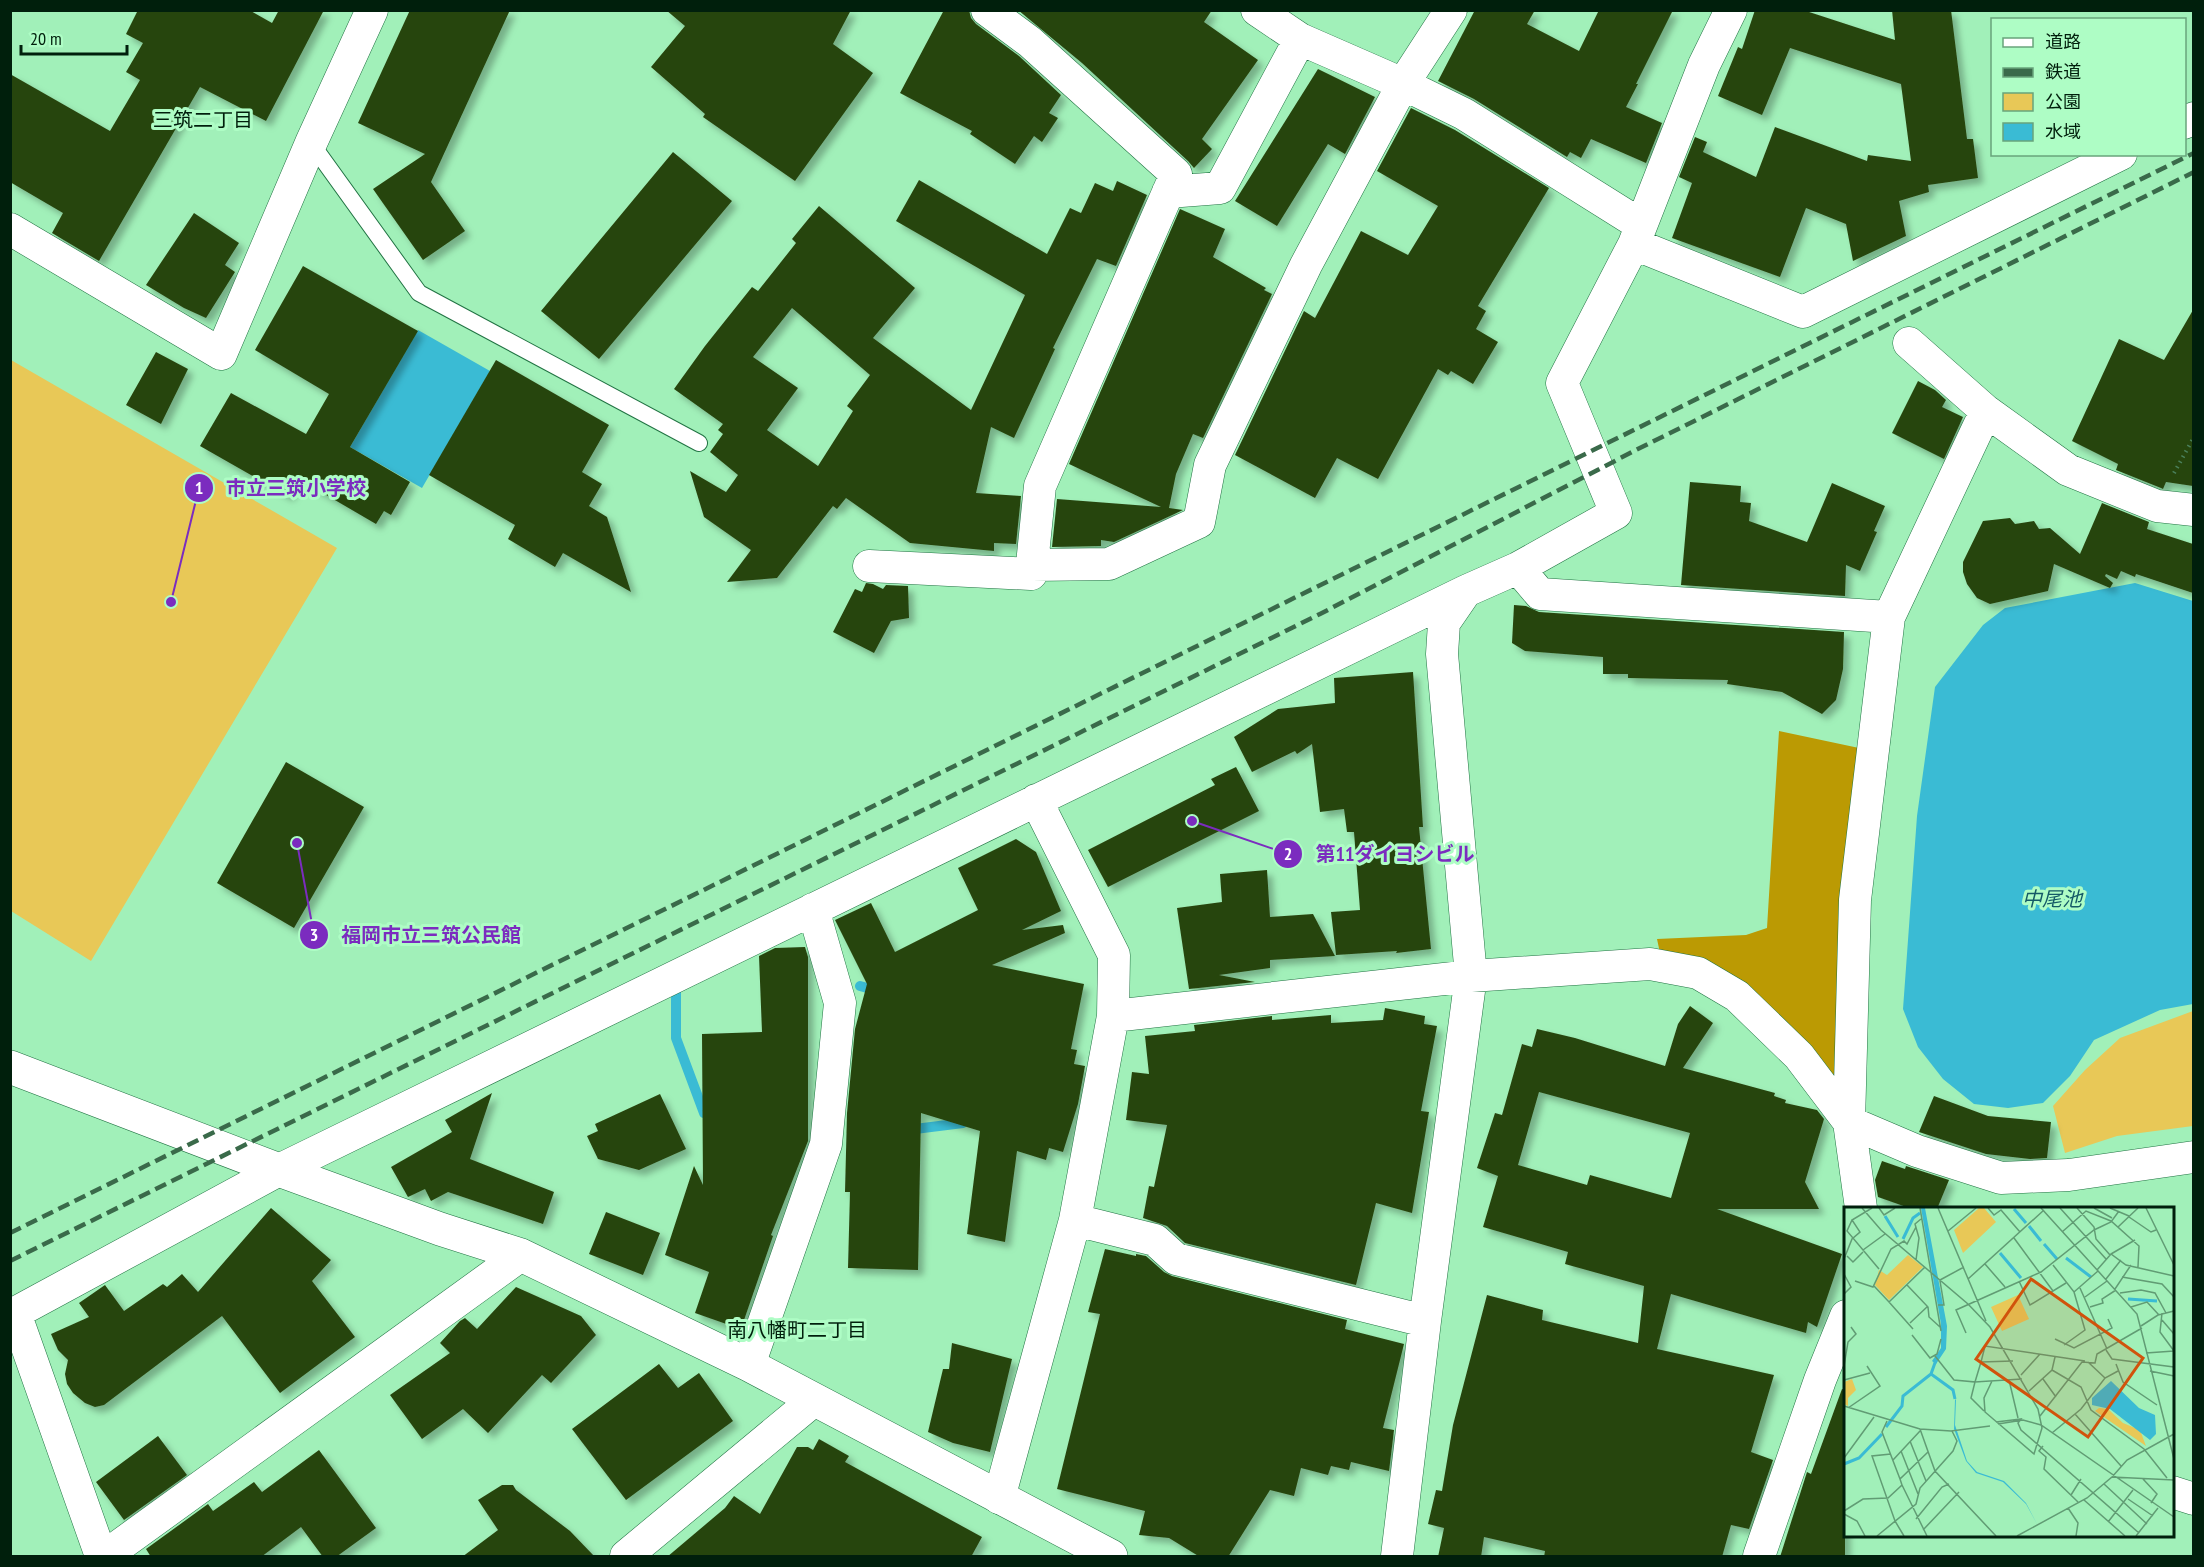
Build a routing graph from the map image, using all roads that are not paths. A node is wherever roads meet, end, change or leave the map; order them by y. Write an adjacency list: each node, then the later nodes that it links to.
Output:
1 (372, 10): 8 (street)
2 (987, 10): 10 (street)
3 (1257, 10): 6 (street)
4 (1451, 10): 7 (street)
5 (1731, 10): 12 (street)
6 (1300, 39): 7 (street); 10 (street)
7 (1403, 84): 12 (street); 17 (street)
8 (311, 143): 11 (street); 15 (lane)
9 (2117, 156): 12 (street)
10 (1168, 192): 17 (street)
11 (10, 229)
12 (1637, 235): 19 (street)
13 (1909, 343): 14 (street)
14 (1986, 411): 16 (street); 21 (street)
15 (699, 443)
16 (2193, 510)
17 (1032, 565): 18 (street)
18 (869, 566)
19 (1518, 568): 20 (street); 21 (street)
20 (1466, 591): 22 (street); 24 (street)
21 (1889, 616): 27 (street)
22 (1036, 800): 23 (street); 25 (street)
23 (813, 909): 29 (street); 35 (street)
24 (1471, 976): 25 (street); 27 (street); 33 (street)
25 (1113, 1016): 31 (street)
26 (10, 1067): 29 (street)
27 (1849, 1122): 28 (street); 30 (street)
28 (2193, 1157)
29 (279, 1170): 32 (street); 42 (street)
30 (1862, 1207)
31 (1075, 1220): 33 (street); 39 (street)
32 (521, 1255): 35 (street); 42 (street)
33 (1425, 1321): 44 (street)
34 (1844, 1322): 36 (street)
35 (749, 1365): 37 (street)
36 (1833, 1384): 45 (street)
37 (814, 1400): 39 (street); 41 (street)
38 (2174, 1493): 40 (street)
39 (999, 1497): 43 (street)
40 (2193, 1499)
41 (640, 1553)
42 (103, 1557)
43 (1111, 1557)
44 (1397, 1557)
45 (1759, 1557)

